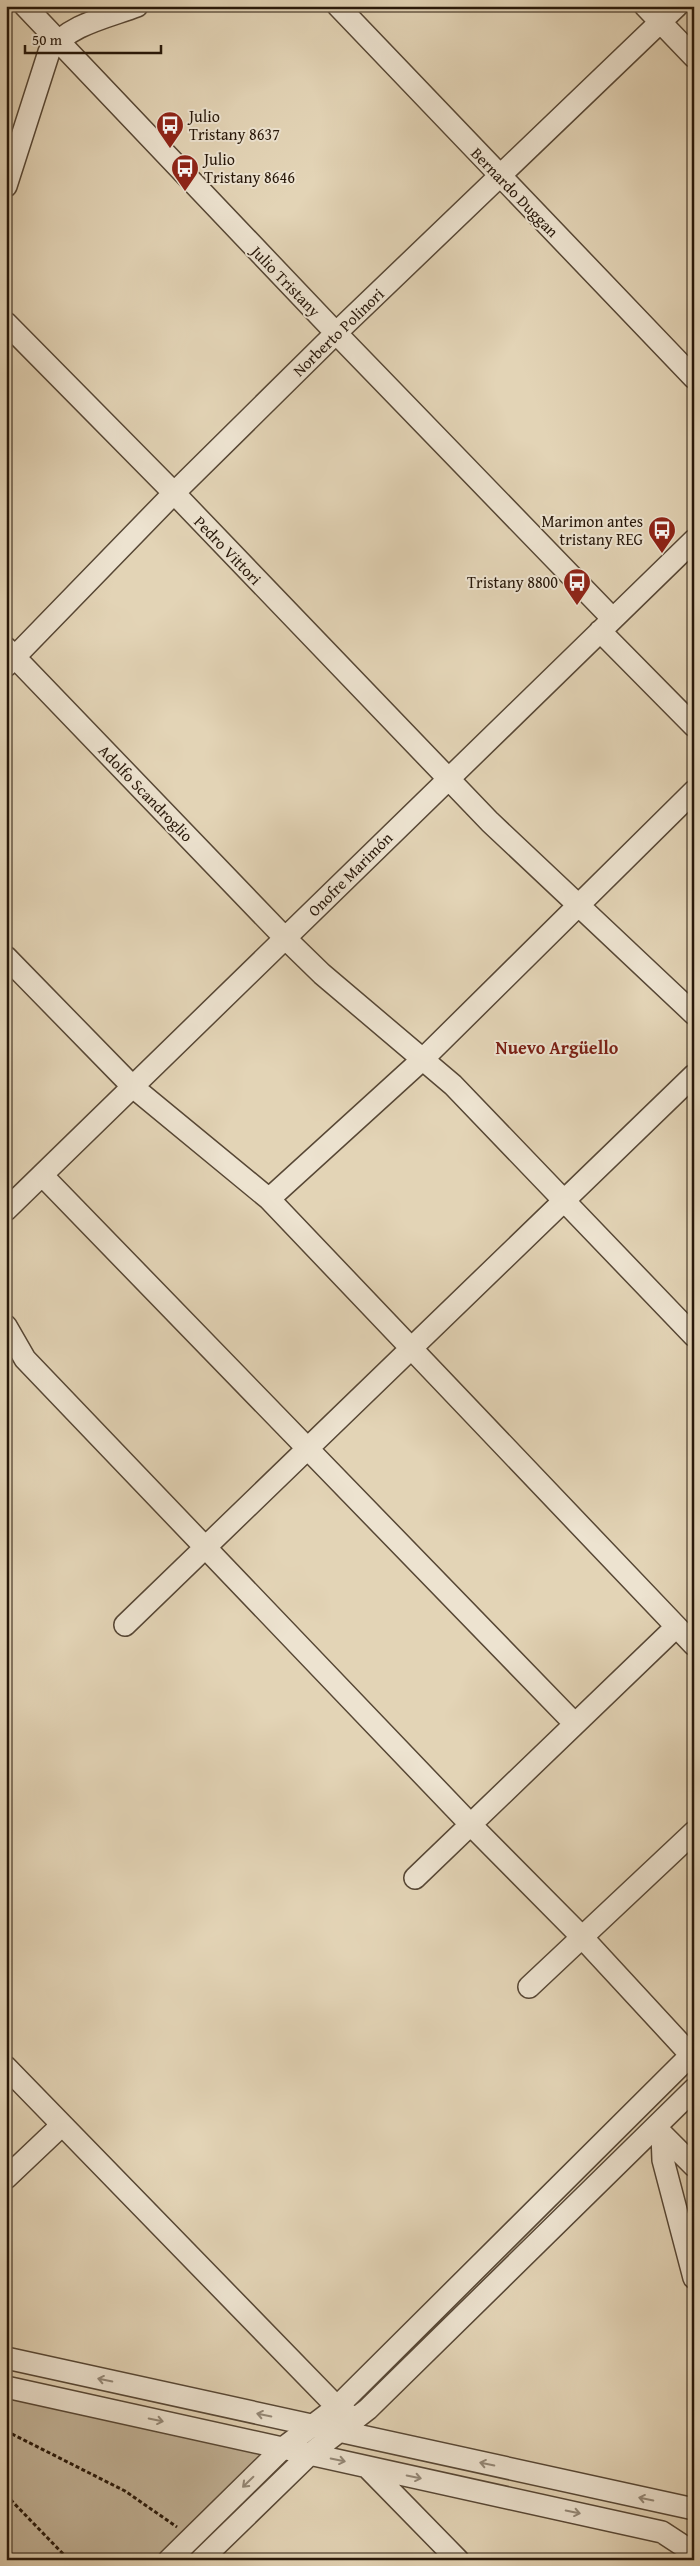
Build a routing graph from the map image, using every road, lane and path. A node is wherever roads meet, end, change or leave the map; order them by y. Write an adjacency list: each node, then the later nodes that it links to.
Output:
1 (25, 6): 7 (street, Julio Tristany)
2 (137, 6): 7 (street)
3 (338, 6): 9 (street, Bernardo Duggan)
4 (646, 6): 6 (street)
5 (677, 6): 6 (street, Norberto Polinori)
6 (661, 22): 8 (street); 9 (street, Norberto Polinori)
7 (57, 40): 10 (street); 12 (street, Julio Tristany)
8 (694, 57)
9 (499, 176): 12 (street, Norberto Polinori); 13 (street, Bernardo Duggan)
10 (6, 186)
11 (6, 323): 14 (street, Pedro Vittori)
12 (336, 333): 14 (street, Norberto Polinori); 16 (street, Julio Tristany)
13 (694, 378)
14 (174, 494): 17 (street, Norberto Polinori); 19 (street, Pedro Vittori)
15 (694, 540): 16 (street, Onofre Marimón)
16 (606, 625): 18 (street, Julio Tristany); 19 (street, Onofre Marimón)
17 (9, 657): 22 (street, Adolfo Scandroglio)
18 (694, 726)
19 (446, 779): 21 (street, Pedro Vittori); 22 (street, Onofre Marimón)
20 (694, 791): 21 (street)
21 (577, 904): 24 (street, Pedro Vittori); 25 (street)
22 (285, 938): 25 (street, Adolfo Scandroglio); 27 (street, Onofre Marimón)
23 (6, 957): 27 (street)
24 (694, 1014)
25 (424, 1058): 29 (street); 30 (street, Adolfo Scandroglio)
26 (694, 1075): 30 (street)
27 (133, 1087): 28 (street, Onofre Marimón); 29 (street)
28 (42, 1175): 31 (street, Onofre Marimón); 35 (street)
29 (269, 1199): 34 (street)
30 (564, 1201): 33 (street, Adolfo Scandroglio); 34 (street)
31 (6, 1210)
32 (6, 1326): 36 (street)
33 (694, 1336)
34 (412, 1348): 35 (street); 38 (street)
35 (306, 1449): 36 (street); 40 (street)
36 (206, 1547): 37 (street); 41 (street)
37 (125, 1625)
38 (676, 1627): 39 (street); 40 (street)
39 (694, 1645)
40 (575, 1724): 41 (street)
41 (470, 1825): 43 (street); 44 (street)
42 (694, 1832): 44 (street)
43 (414, 1878)
44 (581, 1936): 45 (street); 46 (street)
45 (529, 1987)
46 (692, 2053): 56 (street)
47 (6, 2067): 49 (street)
48 (694, 2089): 50 (street)
49 (62, 2125): 52 (street); 56 (street)
50 (658, 2131): 51 (street); 53 (street); 57 (street)
51 (694, 2166)
52 (6, 2178)
53 (694, 2278)
54 (6, 2358): 58 (street, one-way to 54)
55 (6, 2387): 61 (street, one-way to 61)
56 (337, 2408): 57 (street); 58 (street)
57 (356, 2418): 60 (street)
58 (312, 2425): 60 (street); 61 (street)
59 (6, 2431): 66 (path)
60 (339, 2431): 62 (street); 65 (street, one-way to 60)
61 (283, 2448): 62 (street); 66 (street, one-way to 66)
62 (310, 2454): 63 (street, one-way to 63); 68 (street)
63 (367, 2467): 67 (street, one-way to 67); 71 (street)
64 (6, 2495): 69 (path)
65 (694, 2509)
66 (191, 2539): 68 (street); 70 (street)
67 (694, 2553)
68 (206, 2558)
69 (69, 2560)
70 (169, 2560)
71 (458, 2560)

